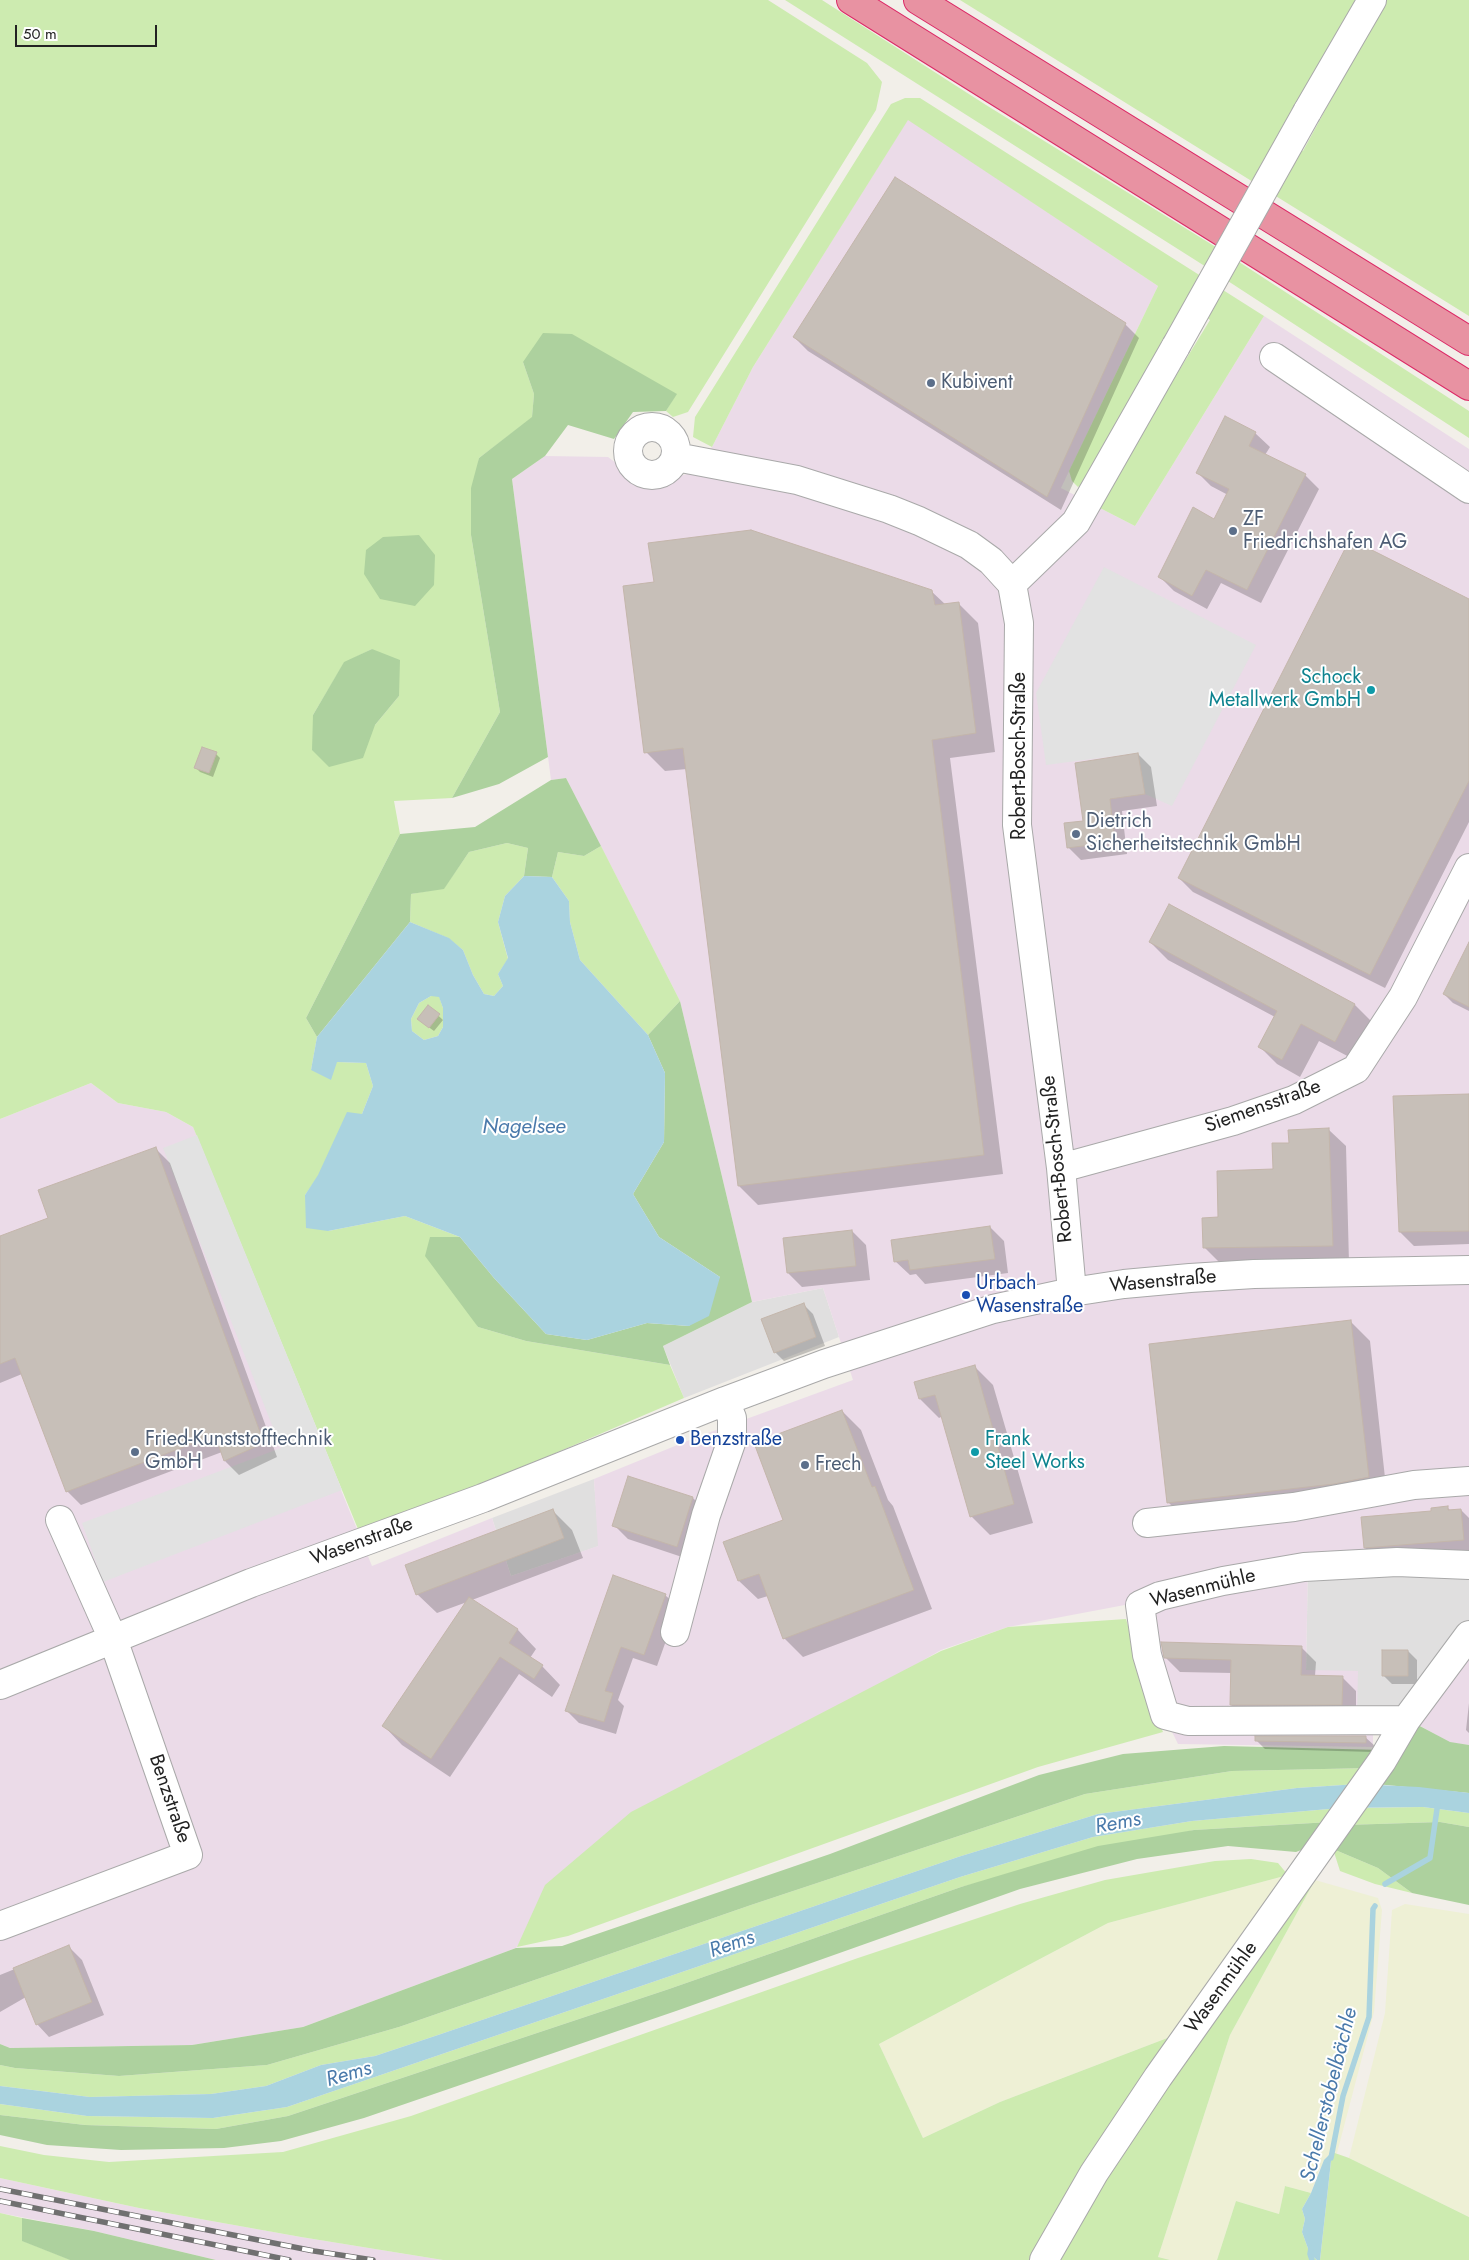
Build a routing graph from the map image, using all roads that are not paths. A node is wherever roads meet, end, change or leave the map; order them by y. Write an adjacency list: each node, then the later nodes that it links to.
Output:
1 (851, 0): 6 (highway)
2 (918, 0): 4 (highway)
3 (1372, 0): 9 (street, bridge)
4 (1469, 341)
5 (1274, 357): 8 (street)
6 (1469, 386)
7 (676, 457): 9 (street)
8 (1469, 489)
9 (1012, 584): 11 (street, Robert-Bosch-Straße)
10 (1469, 868): 11 (street, Siemensstraße)
11 (1061, 1168): 13 (street, Robert-Bosch-Straße)
12 (1469, 1270): 13 (street, Wasenstraße)
13 (1072, 1292): 14 (street, Wasenstraße)
14 (724, 1401): 19 (street); 21 (street, Wasenstraße)
15 (1469, 1481): 17 (street)
16 (60, 1520): 21 (street)
17 (1146, 1523)
18 (1469, 1565): 23 (street, Wasenmühle)
19 (674, 1632)
20 (1469, 1635): 23 (street, Wasenmühle)
21 (113, 1638): 22 (street, Wasenstraße); 24 (street, Benzstraße)
22 (0, 1685)
23 (1406, 1720): 25 (street, Wasenmühle)
24 (0, 1926)
25 (1044, 2260)

